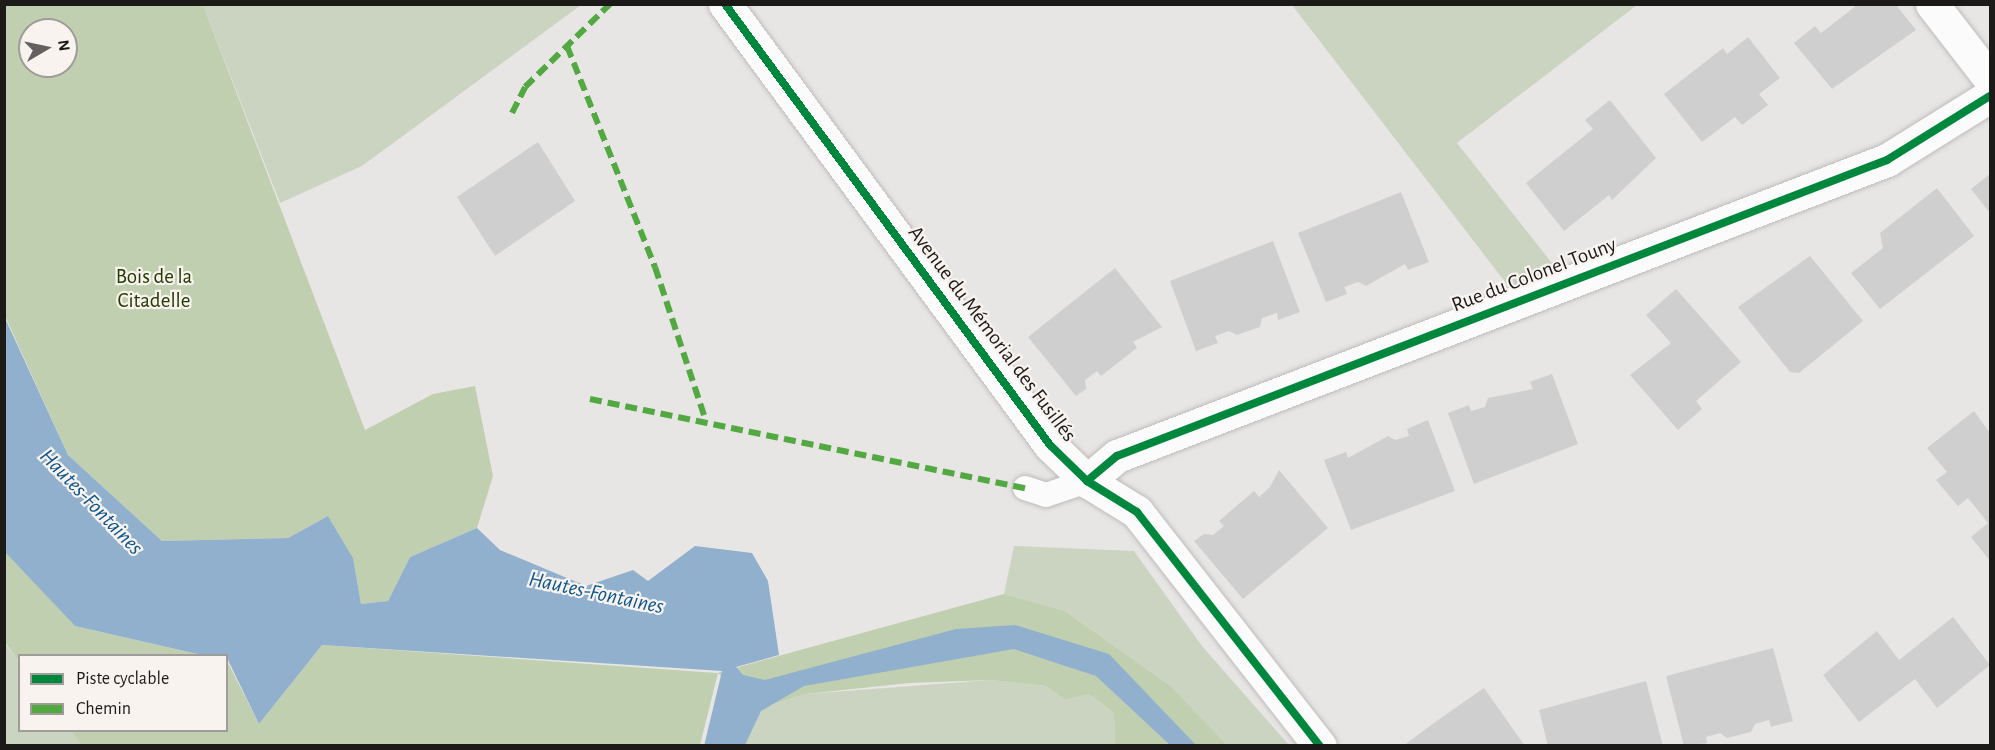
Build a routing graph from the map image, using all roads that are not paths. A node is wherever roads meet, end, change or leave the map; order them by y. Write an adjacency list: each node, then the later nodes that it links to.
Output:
1 (725, 4): 5 (street, Avenue du Mémorial des Fusillés)
2 (1932, 4): 3 (street)
3 (1990, 79)
4 (1990, 96): 5 (street, Rue du Colonel Touny)
5 (1087, 482): 6 (lane); 7 (street, Avenue du Mémorial des Fusillés)
6 (1025, 488)
7 (1320, 746)

